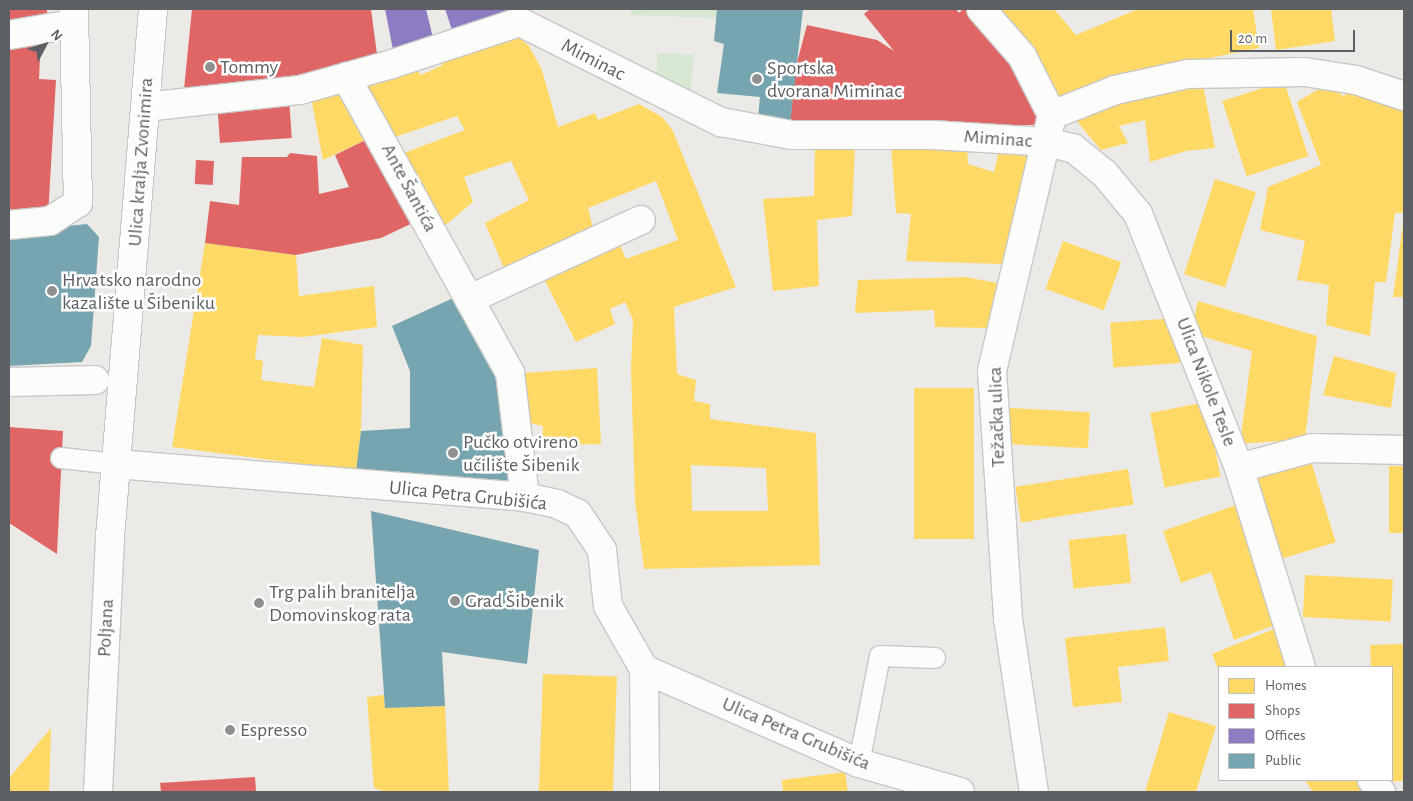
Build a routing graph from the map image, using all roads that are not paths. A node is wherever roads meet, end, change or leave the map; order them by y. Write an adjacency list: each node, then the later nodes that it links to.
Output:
1 (153, 9): 7 (street, Ulica kralja Zvonimira)
2 (982, 9): 8 (street)
3 (73, 16): 4 (street); 11 (street)
4 (9, 35)
5 (346, 77): 7 (street, Miminac); 9 (street, Miminac); 12 (street, Ante Šantića)
6 (1404, 96): 8 (street, Miminac)
7 (145, 107): 17 (street, Ulica kralja Zvonimira)
8 (1052, 115): 9 (street, Težačka ulica)
9 (1046, 142): 18 (street, Ulica Nikole Tesle); 28 (street, Težačka ulica)
10 (641, 220): 12 (street)
11 (9, 225)
12 (470, 299): 19 (street, Ante Šantića)
13 (95, 380): 14 (street)
14 (9, 382)
15 (1404, 450): 18 (street)
16 (61, 458): 17 (lane)
17 (116, 464): 19 (street, Ulica Petra Grubišića); 25 (street, Poljana)
18 (1239, 468): 21 (street, Ulica Nikole Tesle)
19 (525, 497): 22 (street, Ulica Petra Grubišića)
20 (935, 658): 23 (lane)
21 (1301, 666)
22 (644, 669): 23 (street, Ulica Petra Grubišića); 26 (street)
23 (859, 763): 27 (street, Ulica Petra Grubišića)
24 (1373, 781): 29 (street)
25 (98, 792)
26 (645, 792)
27 (960, 792)
28 (1034, 792)
29 (1381, 792)

